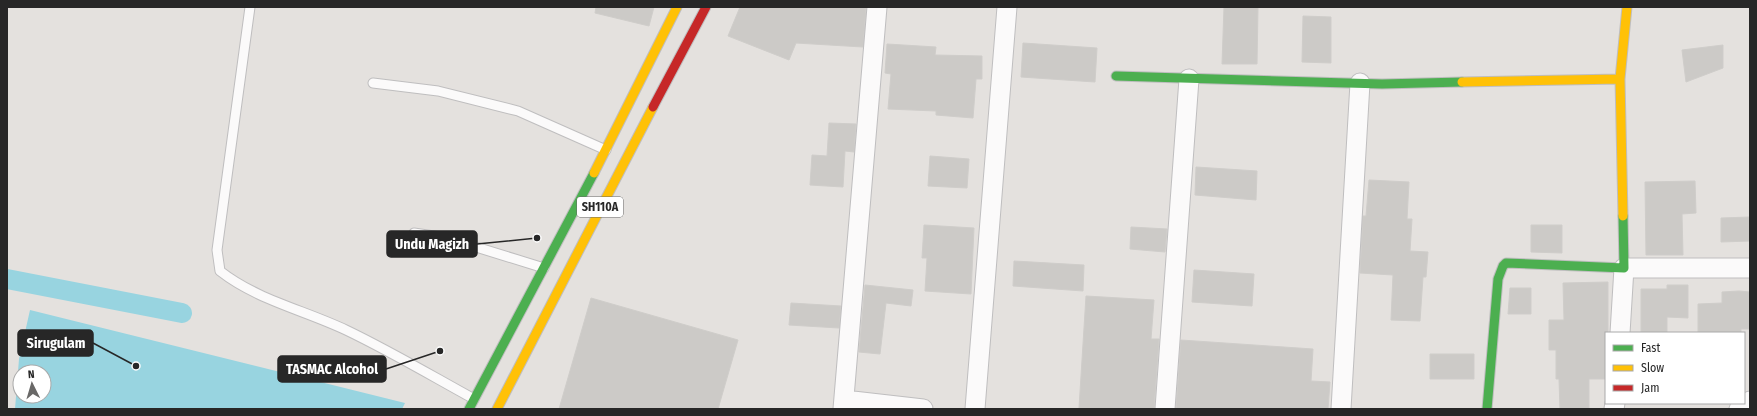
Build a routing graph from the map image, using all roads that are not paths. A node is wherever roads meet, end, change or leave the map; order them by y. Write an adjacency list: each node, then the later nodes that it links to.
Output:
1 (250, 7): 18 (lane)
2 (677, 7): 12 (street, SH110A)
3 (706, 7): 22 (street, SH110A)
4 (877, 7): 20 (street)
5 (1007, 7): 24 (street)
6 (1627, 7): 9 (street)
7 (1116, 76): 8 (street)
8 (1189, 79): 11 (street); 25 (street)
9 (1620, 79): 11 (street); 15 (street)
10 (373, 83): 12 (lane)
11 (1360, 83): 26 (street)
12 (606, 150): 14 (street, SH110A)
13 (414, 233): 14 (lane)
14 (544, 268): 18 (street, SH110A)
15 (1624, 268): 16 (street); 17 (street); 27 (street)
16 (1750, 268)
17 (1620, 332)
18 (474, 399): 21 (street, SH110A)
19 (1750, 401): 28 (street)
20 (844, 405): 23 (street)
21 (469, 409)
22 (497, 409)
23 (923, 409)
24 (974, 409)
25 (1165, 409)
26 (1341, 409)
27 (1487, 409)
28 (1739, 409)

